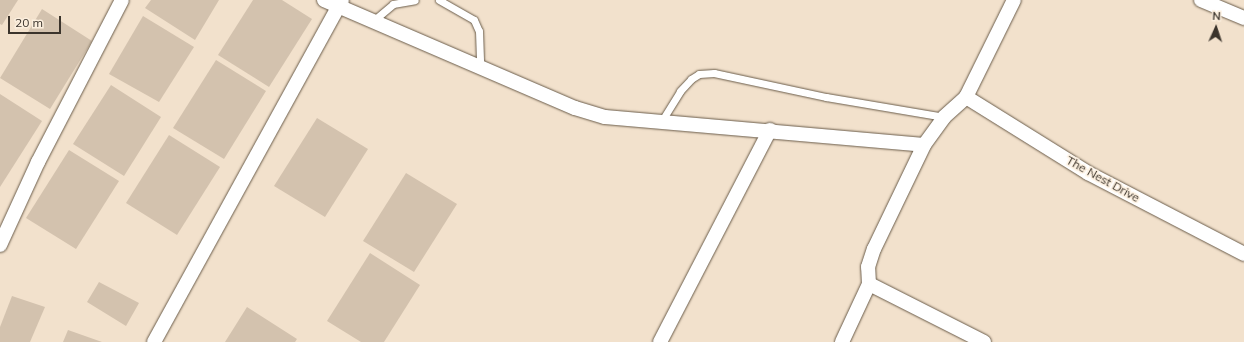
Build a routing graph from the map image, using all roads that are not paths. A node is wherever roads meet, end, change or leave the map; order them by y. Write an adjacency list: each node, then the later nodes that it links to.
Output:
1 (122, 0): 16 (street)
2 (324, 0): 7 (street)
3 (415, 0): 9 (lane)
4 (439, 0): 10 (lane)
5 (1014, 0): 11 (street)
6 (1201, 0): 8 (street)
7 (341, 3): 9 (street); 19 (street)
8 (1244, 18)
9 (373, 21): 10 (street)
10 (480, 67): 13 (street)
11 (966, 97): 12 (street); 17 (street, The Nest Drive)
12 (944, 117): 13 (lane); 15 (street)
13 (661, 123): 14 (street)
14 (770, 130): 15 (street); 20 (street)
15 (924, 145): 18 (street)
16 (0, 245)
17 (1244, 254)
18 (869, 284): 21 (street); 22 (street)
19 (154, 342)
20 (660, 342)
21 (842, 342)
22 (984, 342)

